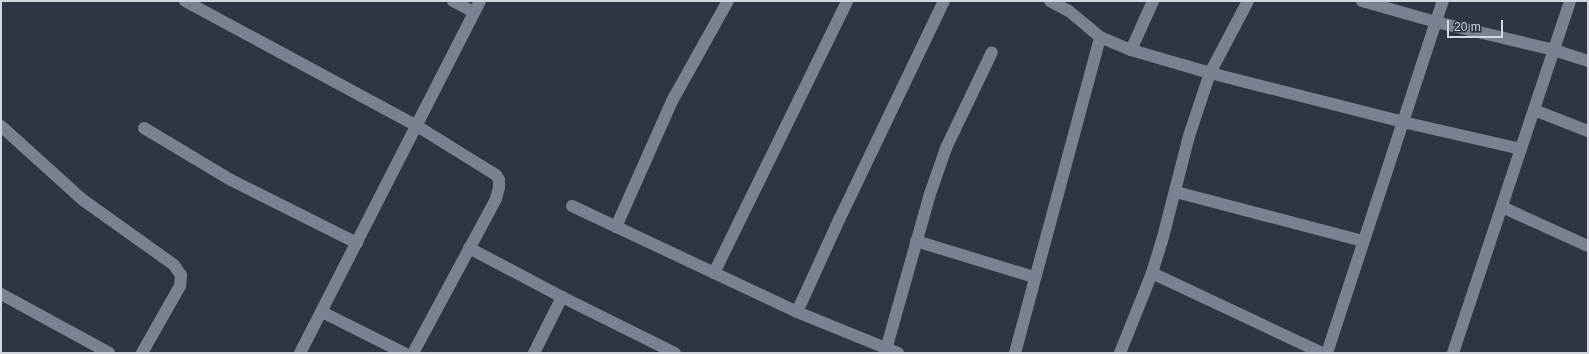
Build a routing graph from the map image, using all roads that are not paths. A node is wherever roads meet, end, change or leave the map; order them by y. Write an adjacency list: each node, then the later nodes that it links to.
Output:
1 (185, 1): 24 (street)
2 (453, 1): 12 (street)
3 (728, 1): 31 (street)
4 (847, 1): 37 (street)
5 (944, 1): 43 (street)
6 (1050, 1): 13 (street)
7 (1153, 1): 16 (street)
8 (1248, 1): 20 (street)
9 (1362, 1): 14 (street)
10 (1443, 1): 14 (street)
11 (1570, 1): 17 (street)
12 (477, 6): 24 (street)
13 (1071, 6): 15 (street)
14 (1436, 22): 17 (street); 22 (street)
15 (1100, 37): 16 (street); 39 (street)
16 (1131, 50): 20 (street)
17 (1554, 50): 19 (street); 21 (street)
18 (992, 52): 32 (street)
19 (1588, 61)
20 (1210, 73): 22 (street); 28 (street)
21 (1534, 110): 26 (street); 27 (street)
22 (1403, 122): 27 (street); 33 (street)
23 (1, 126): 47 (street)
24 (417, 126): 34 (street); 36 (street)
25 (144, 128): 34 (street)
26 (1588, 131)
27 (1521, 149): 30 (street)
28 (1176, 192): 33 (street); 38 (street)
29 (572, 206): 31 (street)
30 (1502, 207): 35 (street); 57 (street)
31 (616, 227): 37 (street)
32 (916, 241): 39 (street); 44 (street)
33 (1363, 241): 56 (street)
34 (357, 243): 42 (street)
35 (1588, 246)
36 (470, 248): 41 (street); 50 (street)
37 (714, 273): 43 (street)
38 (1152, 273): 45 (street); 55 (street)
39 (1034, 276): 54 (street)
40 (1, 294): 46 (street)
41 (562, 297): 51 (street); 52 (street)
42 (322, 312): 48 (street); 49 (street)
43 (797, 312): 44 (street)
44 (885, 351): 53 (street)
45 (1316, 352)
46 (109, 353)
47 (142, 353)
48 (300, 353)
49 (404, 353)
50 (413, 353)
51 (534, 353)
52 (675, 353)
53 (898, 353)
54 (1015, 353)
55 (1120, 353)
56 (1327, 353)
57 (1453, 353)

